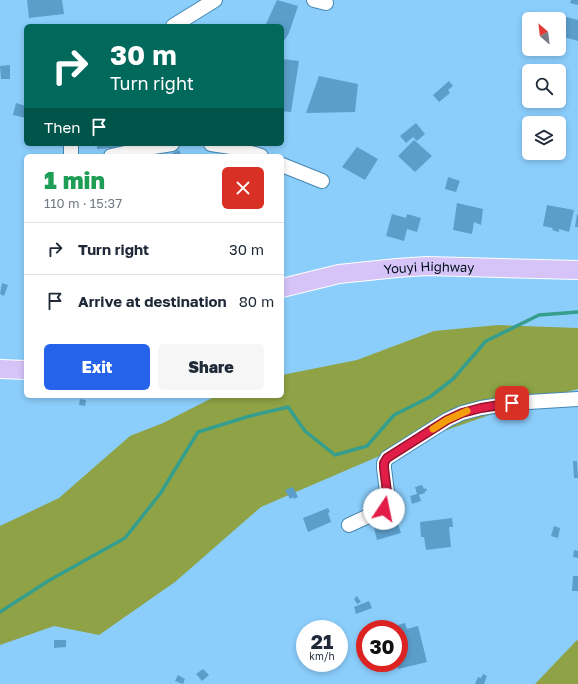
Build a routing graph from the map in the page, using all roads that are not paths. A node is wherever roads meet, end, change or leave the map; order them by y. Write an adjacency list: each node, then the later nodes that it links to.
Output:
1 (215, 0): 2 (street)
2 (176, 24)
3 (159, 146): 5 (street)
4 (224, 146): 6 (street)
5 (120, 154)
6 (254, 154)
7 (284, 165): 8 (street)
8 (322, 181)
9 (578, 270): 10 (main road, Youyi Highway)
10 (284, 288)
11 (0, 369): 12 (main road)
12 (24, 370)
13 (578, 399): 14 (street)
14 (348, 525)

